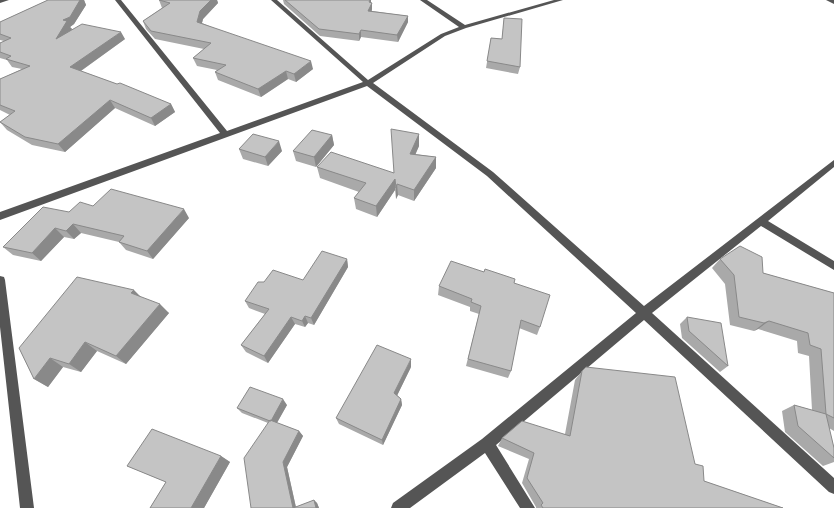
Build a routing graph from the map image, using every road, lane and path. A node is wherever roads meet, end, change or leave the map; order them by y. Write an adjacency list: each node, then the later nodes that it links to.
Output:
1 (6, 0): 7 (street)
2 (118, 0): 11 (street)
3 (274, 0): 10 (street)
4 (423, 0): 9 (street)
5 (560, 0): 9 (street)
6 (829, 0): 8 (street)
7 (0, 2)
8 (834, 2)
9 (464, 27): 10 (street)
10 (368, 83): 11 (street); 17 (street)
11 (225, 134): 13 (street)
12 (834, 163): 14 (street)
13 (0, 216)
14 (761, 221): 15 (street); 17 (street)
15 (834, 266)
16 (0, 280): 20 (street)
17 (644, 312): 18 (street); 19 (street)
18 (487, 444): 21 (street); 22 (street)
19 (834, 487)
20 (27, 508)
21 (398, 508)
22 (528, 508)

